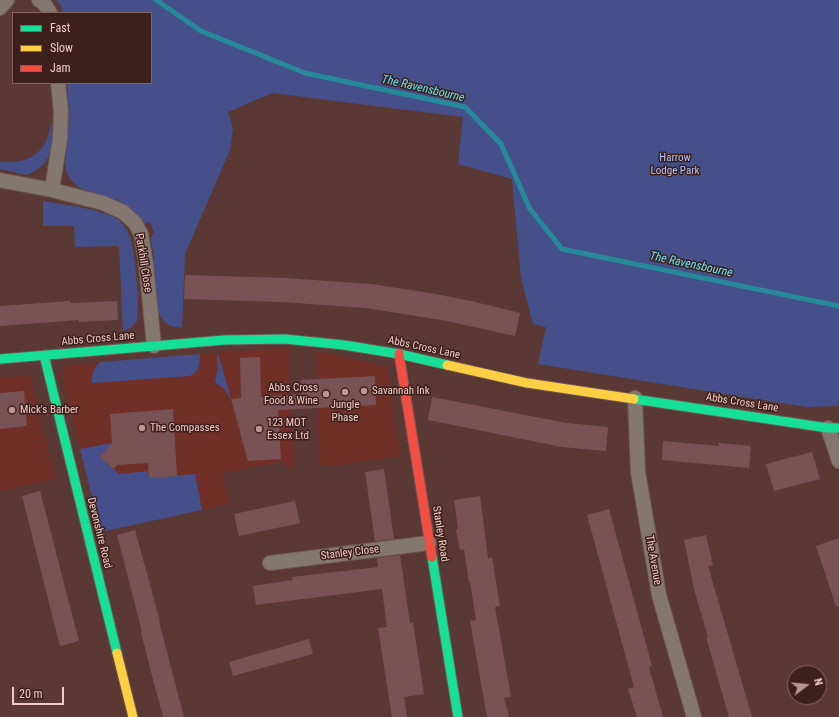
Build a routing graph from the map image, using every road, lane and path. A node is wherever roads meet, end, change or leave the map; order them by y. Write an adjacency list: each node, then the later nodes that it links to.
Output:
1 (7, 0): 3 (street)
2 (39, 0): 4 (street)
3 (0, 8)
4 (49, 12)
5 (58, 84): 7 (street)
6 (0, 180): 7 (street, Parkhill Close)
7 (52, 190): 8 (street, Parkhill Close)
8 (154, 346): 9 (street, Abbs Cross Lane); 10 (street, Abbs Cross Lane)
9 (399, 354): 12 (street, Abbs Cross Lane); 15 (street, Stanley Road)
10 (44, 355): 11 (street, Abbs Cross Lane); 17 (street, Devonshire Road)
11 (0, 359)
12 (635, 398): 13 (street, Abbs Cross Lane); 19 (street, The Avenue)
13 (833, 428): 14 (street)
14 (839, 461)
15 (429, 543): 16 (street, Stanley Close); 18 (street, Stanley Road)
16 (270, 563)
17 (133, 717)
18 (458, 717)
19 (694, 717)

